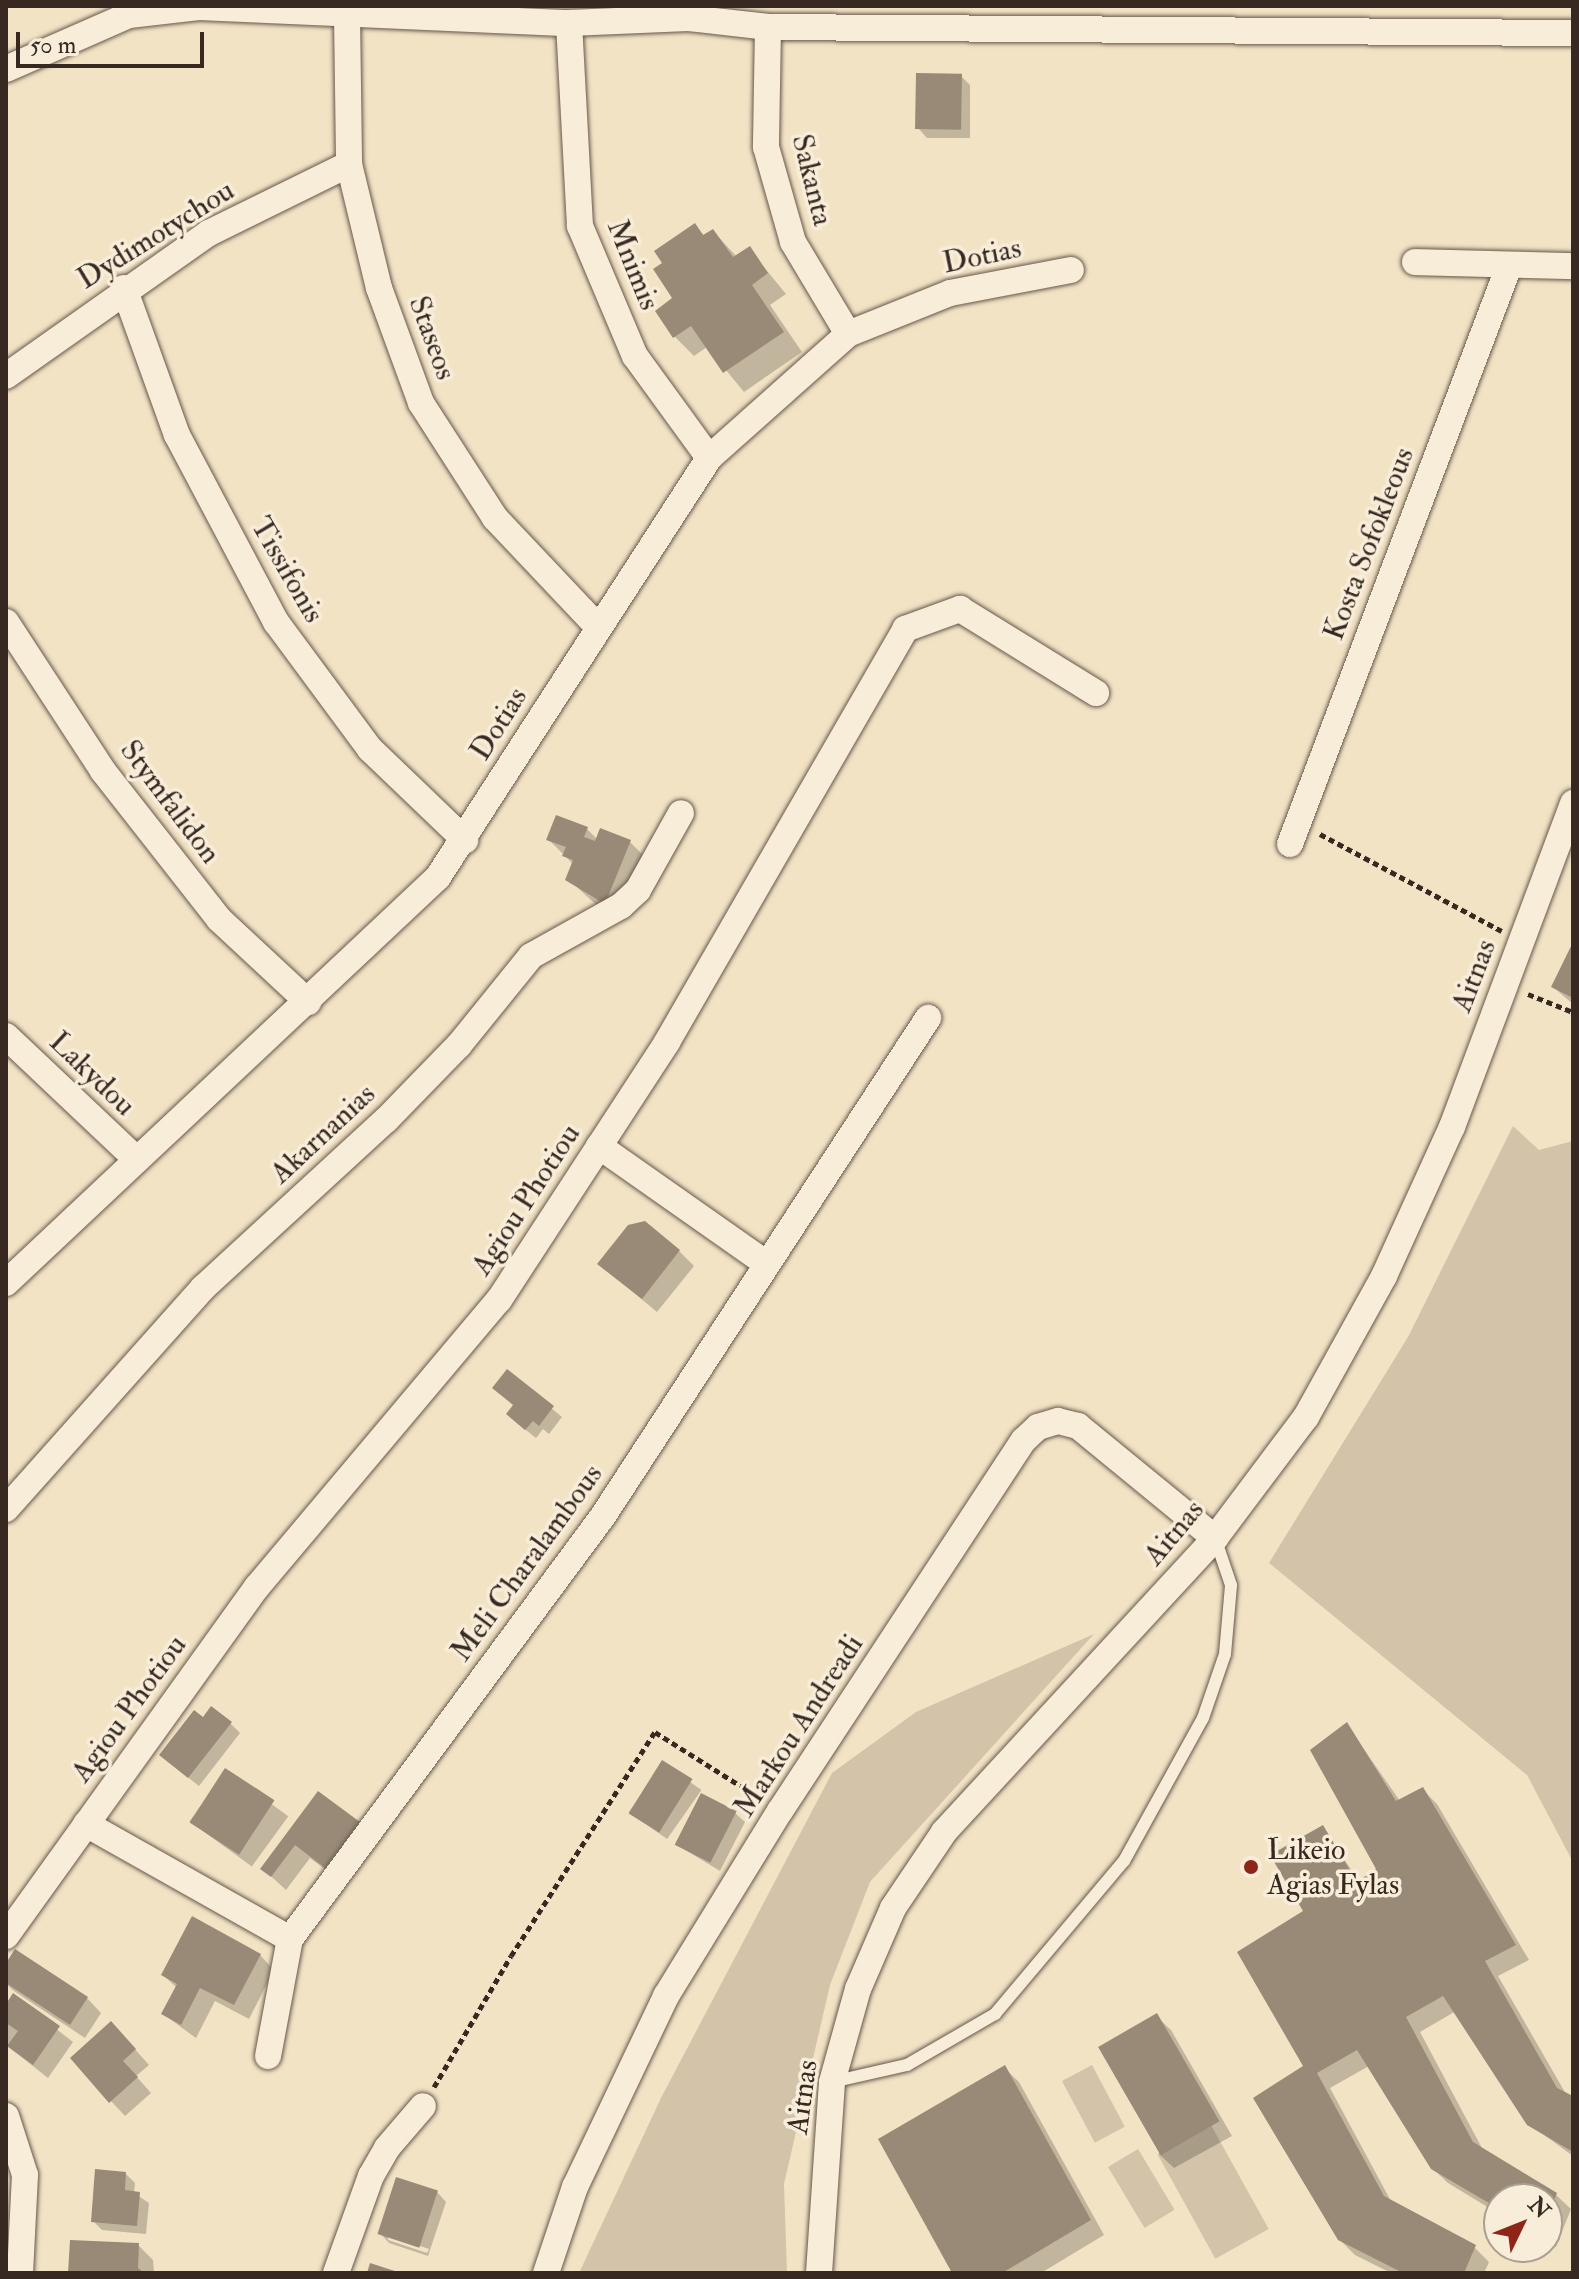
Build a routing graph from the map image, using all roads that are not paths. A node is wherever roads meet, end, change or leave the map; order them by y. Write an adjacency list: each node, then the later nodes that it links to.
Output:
1 (688, 12): 5 (street); 6 (street)
2 (347, 15): 5 (street); 8 (street); 9 (street, Staseos)
3 (1019, 16): 4 (street); 6 (street)
4 (1247, 17): 7 (street)
5 (569, 23): 17 (street, Mnimis)
6 (768, 27): 15 (street, Sakanta)
7 (1573, 33)
8 (6, 69)
9 (349, 164): 14 (street, Dydimotychou); 19 (street, Staseos)
10 (1415, 262): 11 (street)
11 (1509, 266): 12 (street); 23 (street, Kosta Sofokleous)
12 (1573, 266)
13 (1071, 270): 15 (street, Dotias)
14 (124, 288): 16 (street, Dydimotychou); 24 (street, Tissifonis)
15 (848, 334): 17 (street, Dotias)
16 (6, 376)
17 (709, 458): 19 (street, Dotias)
18 (6, 622): 25 (street, Stymfalidon)
19 (597, 626): 24 (street, Dotias)
20 (1096, 693): 28 (street, Agiou Photiou)
21 (1573, 803): 33 (street, Aitnas)
22 (681, 813): 32 (street, Akarnanias)
23 (1294, 833)
24 (465, 840): 25 (street, Dotias)
25 (308, 1002): 29 (street, Dotias)
26 (928, 1018): 30 (street, Meli Charalambous)
27 (6, 1036): 29 (street, Lakydou)
28 (599, 1146): 30 (street); 34 (street, Agiou Photiou)
29 (135, 1158): 31 (street, Dotias)
30 (767, 1264): 36 (street, Meli Charalambous)
31 (6, 1283)
32 (6, 1509)
33 (1215, 1538): 38 (street, Aitnas); 38 (lane); 43 (street, Markou Andreadi)
34 (86, 1824): 35 (street, Agiou Photiou); 36 (street)
35 (6, 1936)
36 (290, 1939): 37 (street)
37 (268, 2056)
38 (832, 2082): 44 (street, Aitnas)
39 (423, 2106): 42 (street)
40 (6, 2116): 41 (street)
41 (20, 2273)
42 (336, 2273)
43 (546, 2273)
44 (819, 2273)

